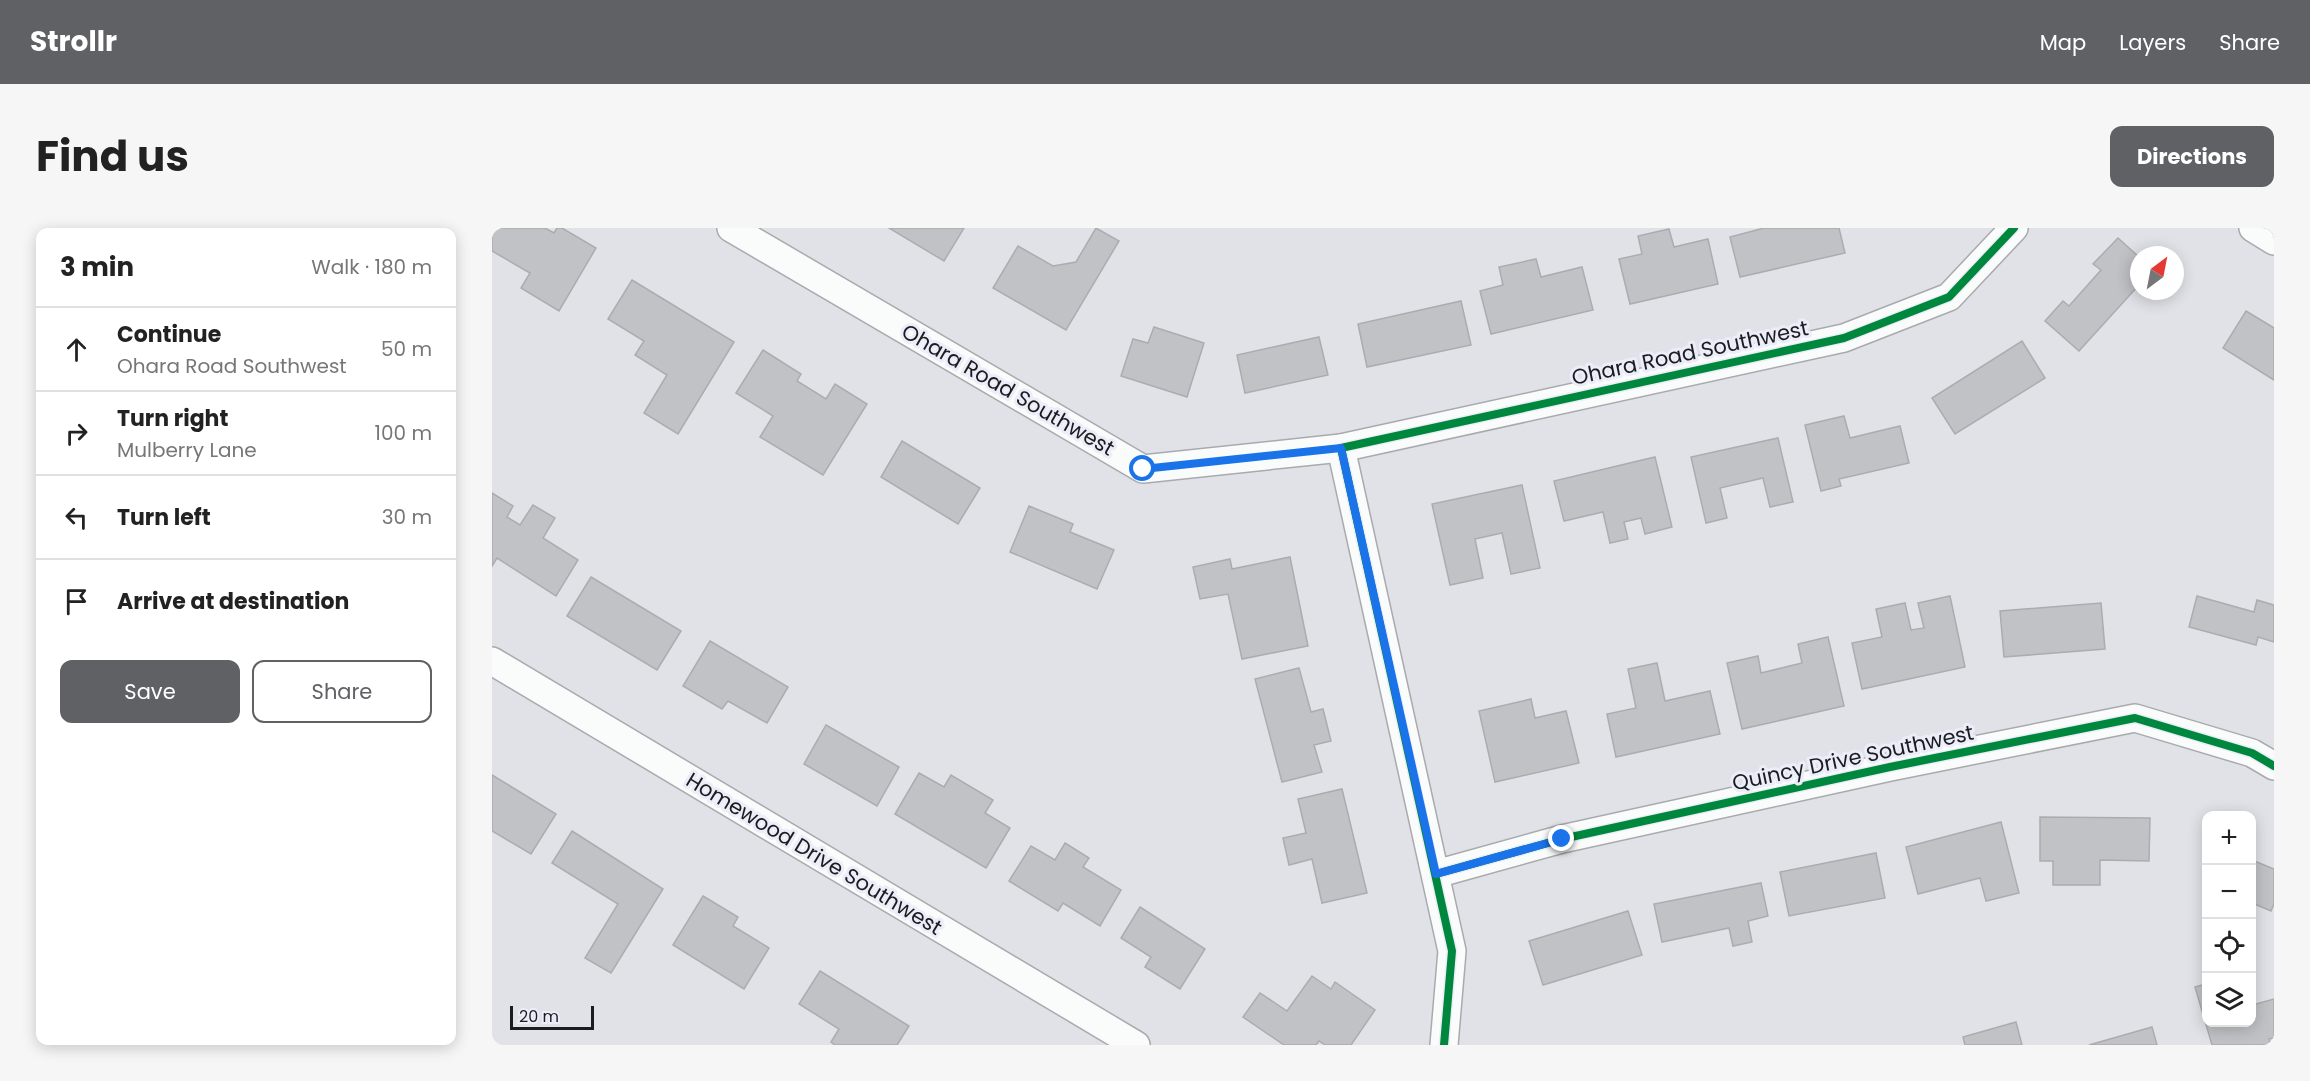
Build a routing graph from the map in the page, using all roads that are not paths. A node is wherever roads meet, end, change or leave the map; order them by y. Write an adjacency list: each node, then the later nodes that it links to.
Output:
1 (731, 228): 5 (street, Ohara Road Southwest)
2 (2014, 228): 5 (street, Ohara Road Southwest)
3 (2253, 228): 4 (street)
4 (2274, 241)
5 (1341, 448): 8 (street)
6 (492, 661): 9 (street, Homewood Drive Southwest)
7 (2274, 766): 8 (street, Quincy Drive Southwest)
8 (1436, 874): 10 (street)
9 (1136, 1045)
10 (1444, 1045)

